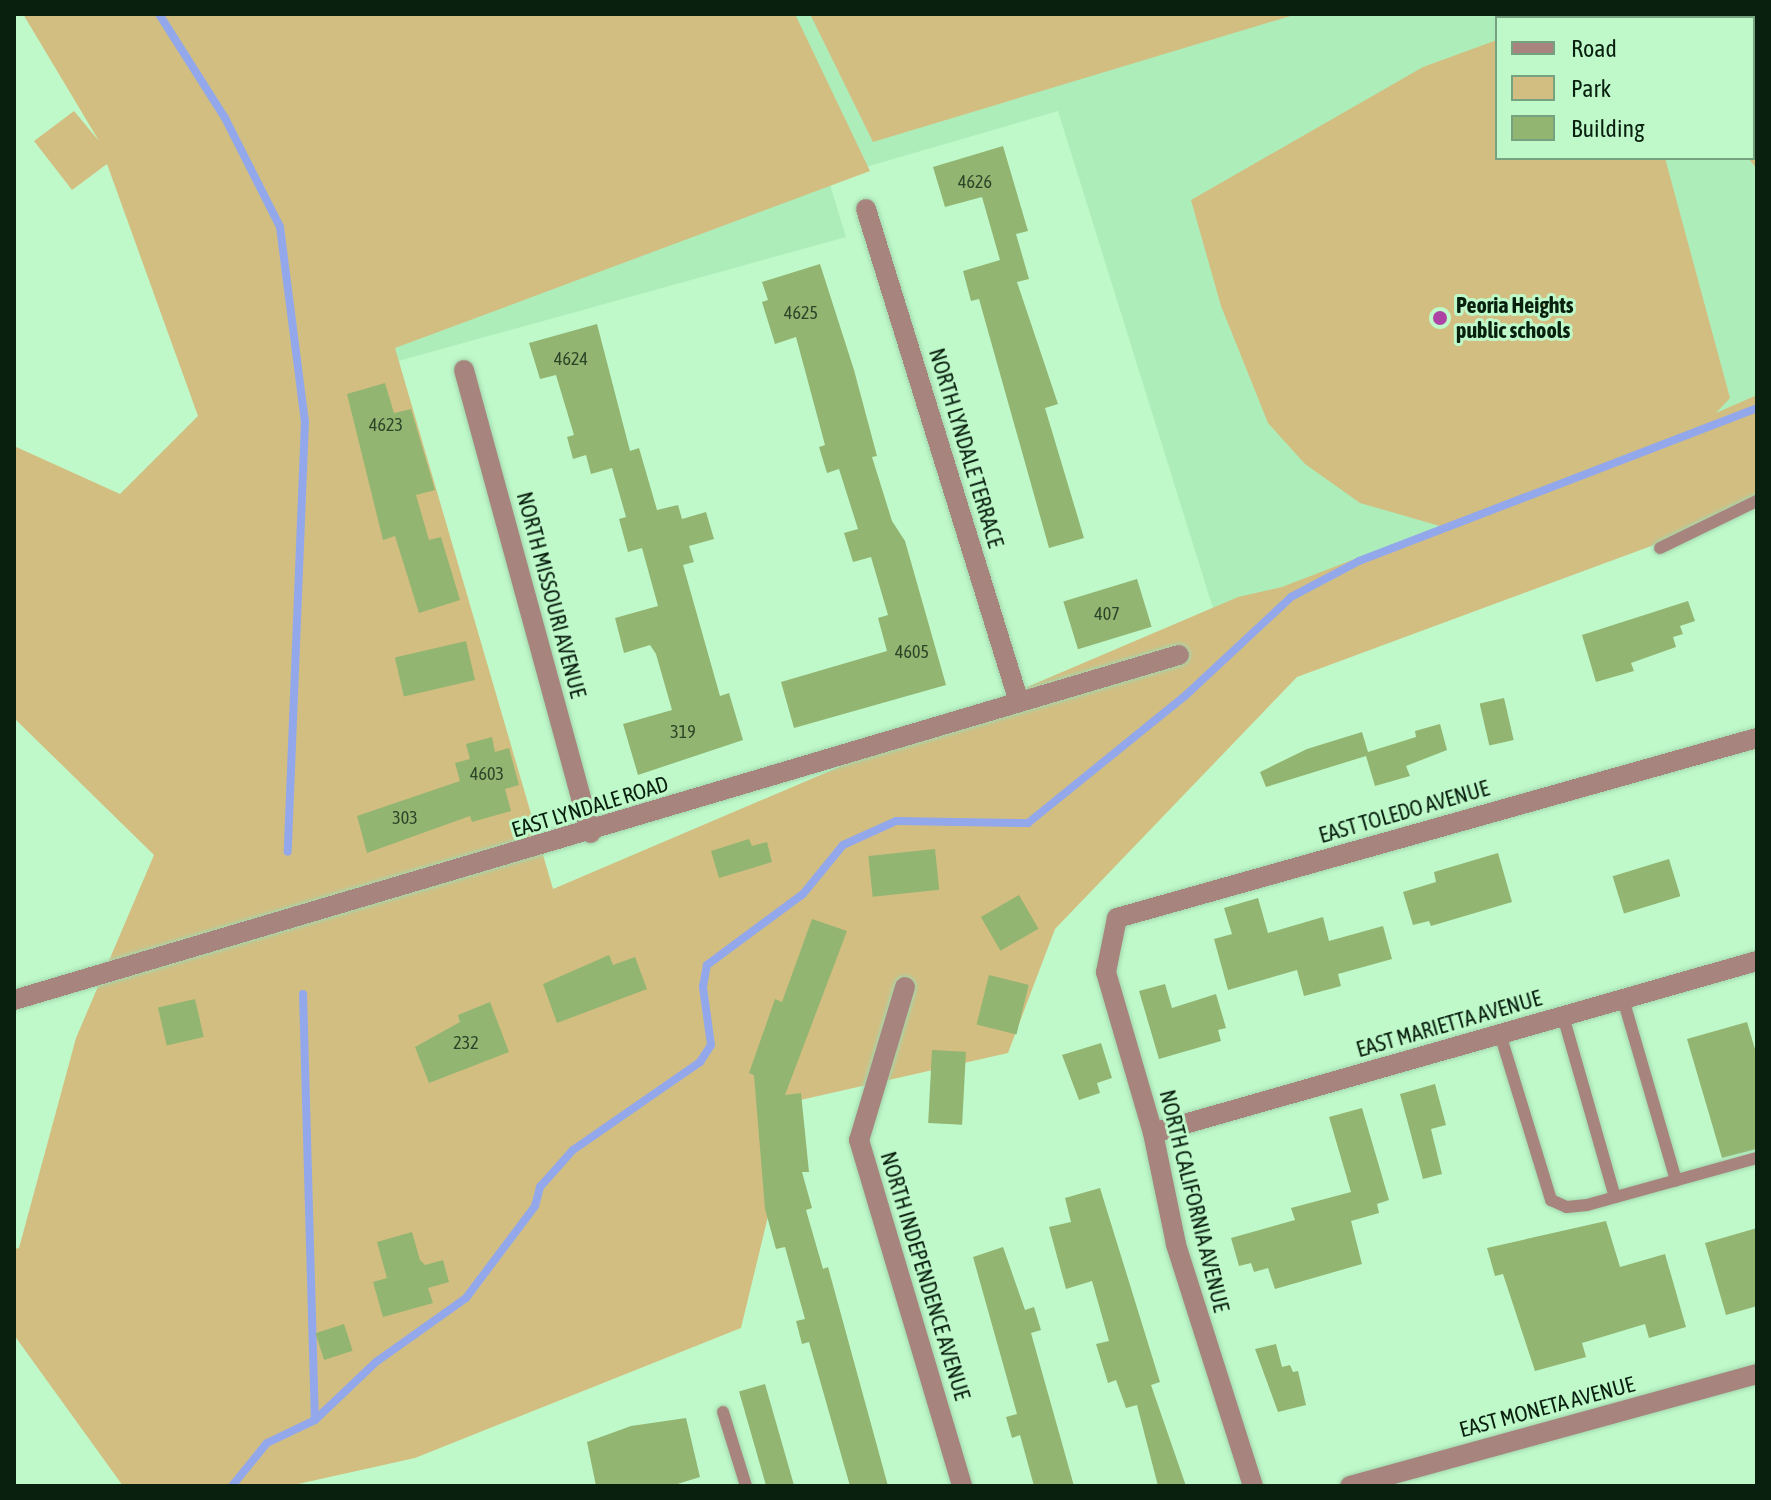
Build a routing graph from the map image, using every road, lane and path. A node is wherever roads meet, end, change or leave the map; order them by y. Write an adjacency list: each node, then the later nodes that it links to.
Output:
1 (866, 209): 6 (street, NORTH LYNDALE TERRACE)
2 (464, 370): 8 (street, NORTH MISSOURI AVENUE)
3 (1757, 501): 4 (lane)
4 (1660, 548)
5 (1179, 655): 6 (street, EAST LYNDALE ROAD)
6 (1019, 702): 8 (street, EAST LYNDALE ROAD)
7 (1757, 738): 10 (street, EAST TOLEDO AVENUE)
8 (591, 833): 13 (street, EAST LYNDALE ROAD)
9 (1757, 961): 12 (street, EAST MARIETTA AVENUE)
10 (1106, 972): 16 (street, NORTH CALIFORNIA AVENUE)
11 (905, 987): 23 (street, NORTH INDEPENDENCE AVENUE)
12 (1623, 999): 14 (street, EAST MARIETTA AVENUE); 18 (lane)
13 (14, 1000)
14 (1563, 1016): 15 (street, EAST MARIETTA AVENUE); 19 (lane)
15 (1500, 1034): 16 (street, EAST MARIETTA AVENUE); 19 (lane)
16 (1153, 1133): 24 (street, NORTH CALIFORNIA AVENUE)
17 (1757, 1158): 18 (lane)
18 (1676, 1180): 19 (lane)
19 (1615, 1197)
20 (1757, 1374): 25 (street, EAST MONETA AVENUE)
21 (723, 1412): 22 (lane)
22 (746, 1486)
23 (962, 1486)
24 (1253, 1486)
25 (1350, 1486)

